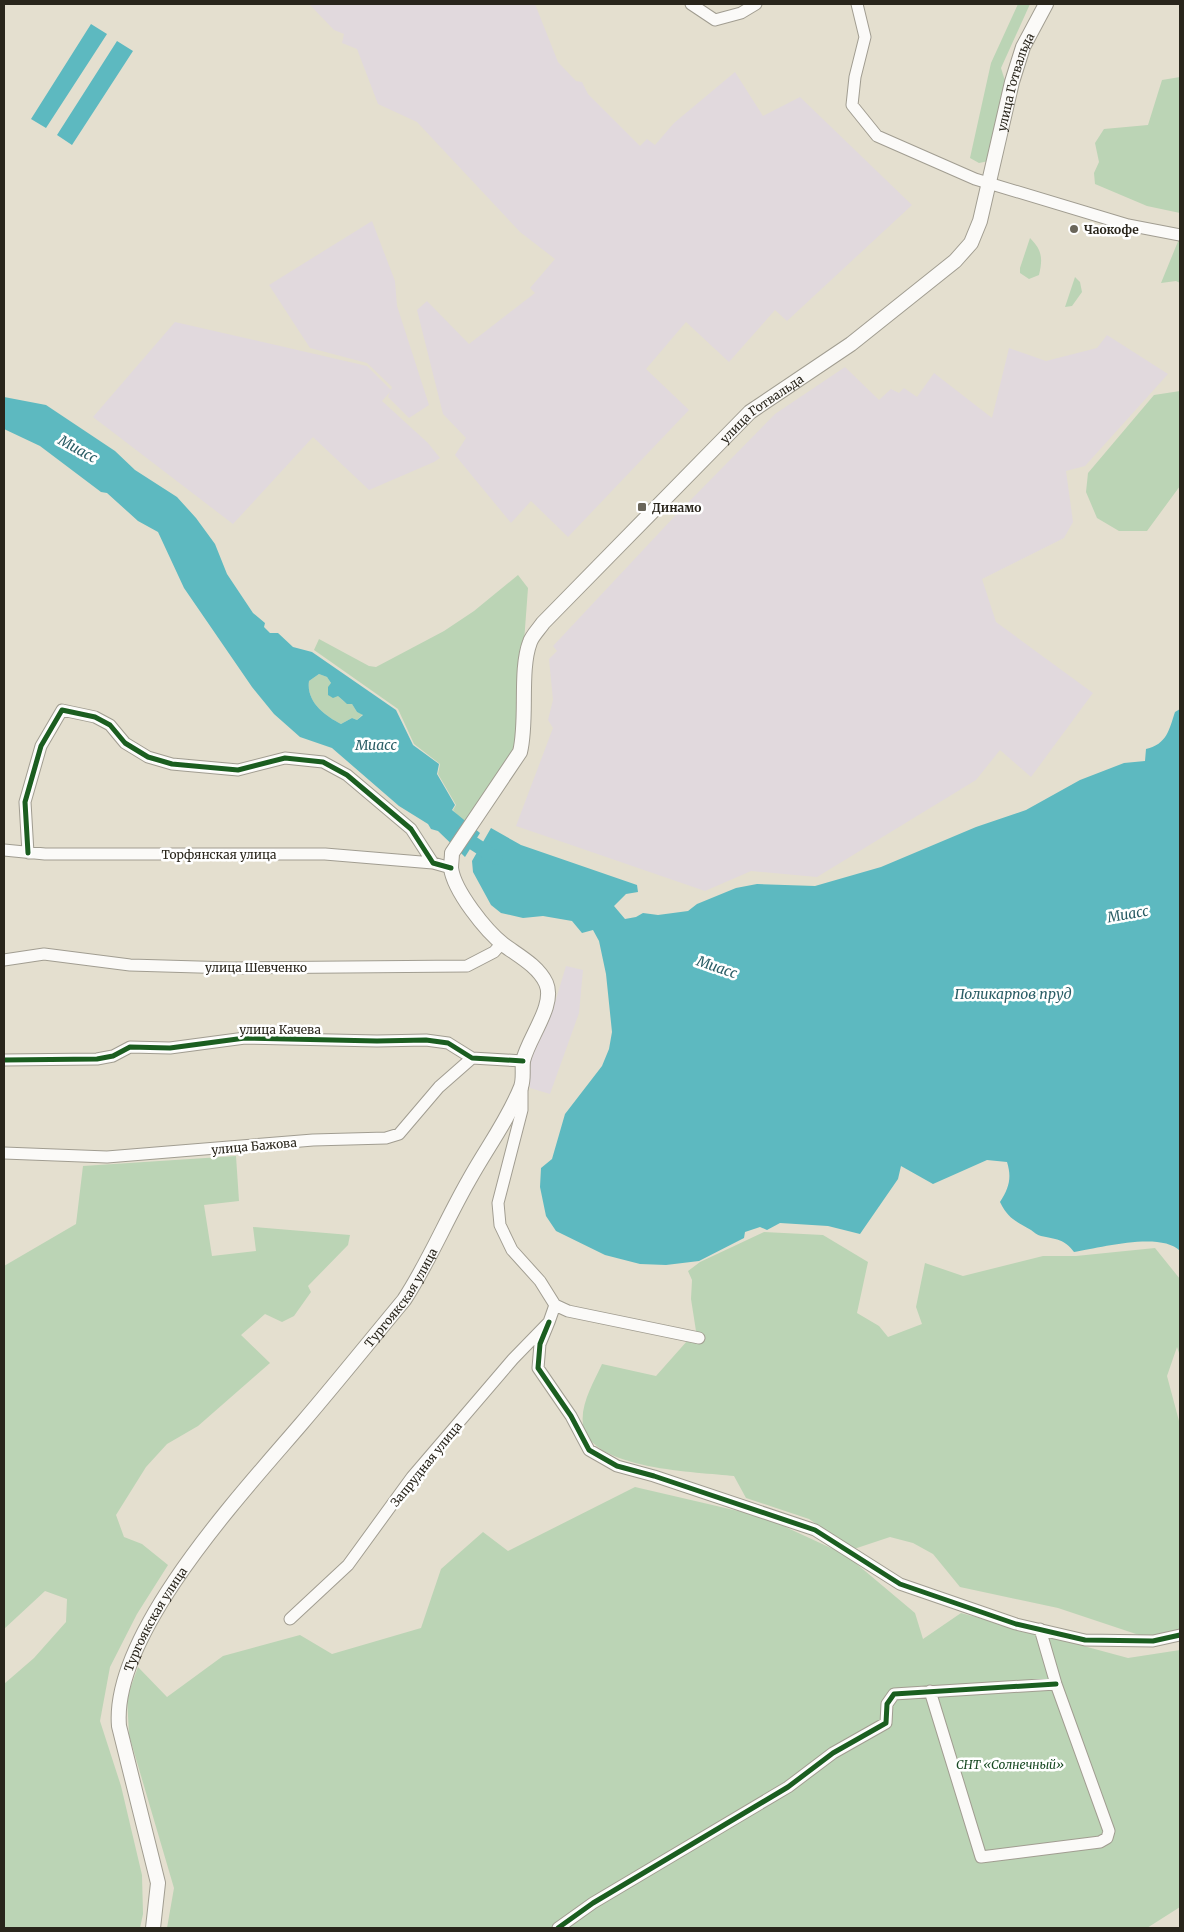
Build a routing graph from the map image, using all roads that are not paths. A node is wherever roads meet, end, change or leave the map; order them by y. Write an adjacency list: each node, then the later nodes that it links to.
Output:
1 (691, 4): 2 (street)
2 (756, 4)
3 (1046, 4): 5 (main road, улица Готвальда)
4 (859, 5): 5 (street)
5 (989, 183): 6 (street); 9 (main road, улица Готвальда)
6 (1180, 235)
7 (4, 850): 8 (street, Торфянская улица)
8 (28, 853): 10 (street, Торфянская улица); 10 (street)
9 (452, 853): 11 (main road, Тургоякская улица)
10 (433, 864): 11 (street, Торфянская улица)
11 (451, 868): 12 (main road, Тургоякская улица)
12 (502, 943): 13 (street, улица Шевченко); 16 (main road, Тургоякская улица)
13 (4, 960)
14 (472, 1058): 15 (street, улица Качева); 16 (street, улица Качева); 18 (street, улица Бажова)
15 (4, 1060)
16 (523, 1061): 17 (main road, Тургоякская улица)
17 (522, 1086): 19 (street); 27 (main road, Тургоякская улица)
18 (4, 1153)
19 (556, 1305): 20 (street, Запрудная улица); 21 (street)
20 (549, 1322): 22 (street, Запрудная улица); 23 (street)
21 (700, 1338)
22 (290, 1619)
23 (1040, 1629): 24 (street); 25 (street)
24 (1180, 1635)
25 (1056, 1684): 26 (street); 26 (street)
26 (930, 1691): 28 (street)
27 (154, 1928)
28 (558, 1928)

